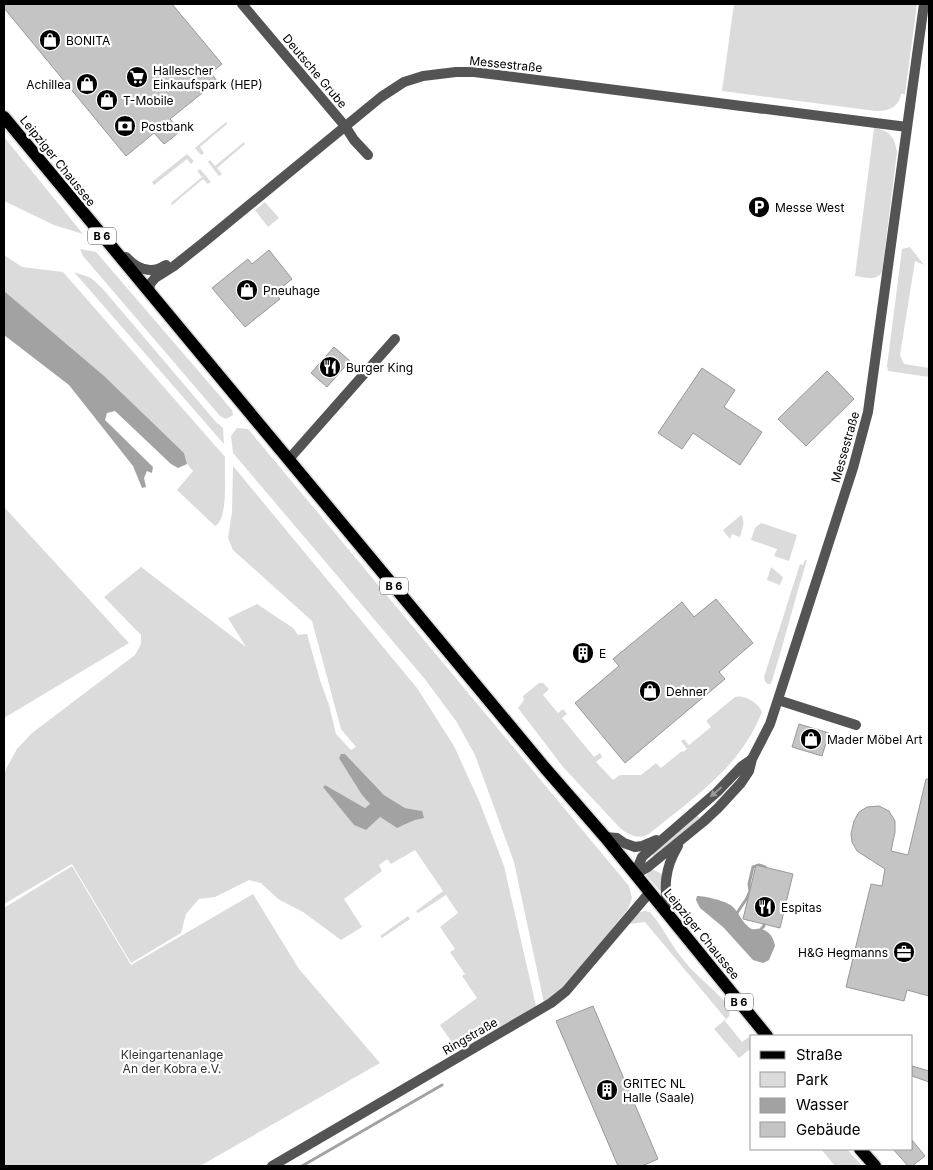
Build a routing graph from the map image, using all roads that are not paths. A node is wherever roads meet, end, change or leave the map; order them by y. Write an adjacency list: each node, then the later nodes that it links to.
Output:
1 (242, 4): 4 (street, Deutsche Grube)
2 (924, 4): 5 (street, Messestraße)
3 (4, 117): 7 (main road, Leipziger Chaussee / B 6)
4 (345, 126): 5 (street, Messestraße); 6 (street, Deutsche Grube); 8 (street, Messestraße)
5 (907, 127): 12 (street, Messestraße)
6 (368, 155)
7 (107, 242): 8 (street); 9 (main road, Leipziger Chaussee / B 6)
8 (203, 243): 9 (street, Messestraße)
9 (149, 292): 11 (main road, B 6)
10 (395, 338): 11 (street)
11 (289, 460): 16 (main road, B 6)
12 (778, 700): 13 (street); 14 (street, Messestraße)
13 (856, 725)
14 (752, 759): 15 (street, Messestraße, one-way to 15); 17 (street, Messestraße)
15 (666, 835): 16 (street, Messestraße); 18 (street, Messestraße)
16 (605, 837): 18 (main road, B 6)
17 (681, 840): 18 (street, Messestraße); 20 (street, Messestraße)
18 (635, 874): 19 (main road, Leipziger Chaussee / B 6)
19 (650, 892): 20 (main road, Leipziger Chaussee / B 6); 23 (street, Ringstraße)
20 (668, 914): 21 (main road, Leipziger Chaussee / B 6)
21 (766, 1035)
22 (861, 1150): 24 (main road)
23 (272, 1166)
24 (875, 1166)

